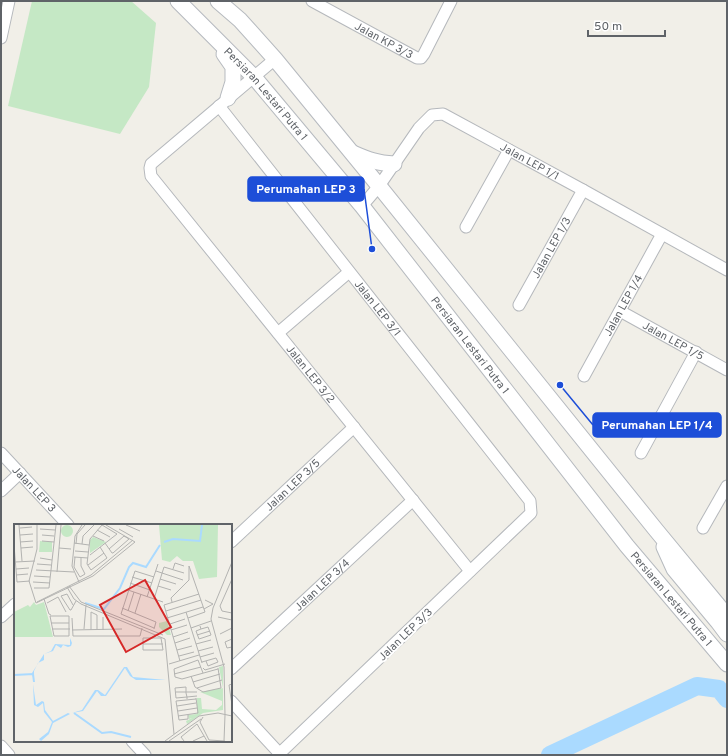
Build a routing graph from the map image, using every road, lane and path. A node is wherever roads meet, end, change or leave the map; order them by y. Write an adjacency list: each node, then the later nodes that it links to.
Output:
1 (9, 1): 7 (street)
2 (178, 1): 6 (street)
3 (218, 1): 8 (street)
4 (312, 1): 5 (street, Jalan KP 3/3)
5 (451, 1)
6 (209, 32): 9 (street, Persiaran Lestari Putra 1); 10 (street)
7 (1, 38)
8 (275, 59): 9 (street); 12 (street)
9 (254, 77): 10 (street); 16 (street, Persiaran Lestari Putra 1)
10 (224, 102): 20 (street, Jalan LEP 3/1); 23 (street, Jalan LEP 3/2)
11 (509, 150): 13 (street, Jalan LEP 1/1); 15 (street, Jalan LEP 1/1); 17 (street)
12 (351, 152): 13 (street); 14 (street)
13 (394, 164): 14 (street, Jalan LEP 1/1)
14 (379, 186): 16 (street, Jalan LEP 1/1); 37 (street)
15 (583, 190): 18 (street, Jalan LEP 1/1); 21 (street, Jalan LEP 1/3)
16 (362, 206): 42 (street, Persiaran Lestari Putra 1)
17 (466, 227)
18 (662, 234): 19 (street, Jalan LEP 1/1); 22 (street, Jalan LEP 1/4)
19 (727, 270)
20 (349, 272): 23 (street); 34 (street, Jalan LEP 3/1)
21 (519, 305)
22 (620, 311): 24 (street, Jalan LEP 1/5); 26 (street, Jalan LEP 1/4)
23 (278, 333): 27 (street, Jalan LEP 3/2)
24 (696, 352): 25 (street, Jalan LEP 1/5); 29 (street)
25 (727, 370)
26 (584, 376)
27 (354, 427): 33 (street, Jalan LEP 3/2); 38 (street, Jalan LEP 3/5)
28 (1, 453): 30 (street, Jalan LEP 3)
29 (641, 453)
30 (20, 473): 32 (street); 35 (street, Jalan LEP 3)
31 (727, 486): 36 (street)
32 (1, 491)
33 (413, 500): 39 (street, Jalan LEP 3/2); 43 (street, Jalan LEP 3/4)
34 (531, 513): 39 (street, Jalan LEP 3/3)
35 (67, 524)
36 (703, 528)
37 (656, 530): 40 (street); 41 (street)
38 (232, 541)
39 (470, 571): 47 (street, Jalan LEP 3/3)
40 (727, 616)
41 (727, 634)
42 (727, 664)
43 (232, 668)
44 (232, 702): 47 (street)
45 (133, 742): 49 (street)
46 (1, 746): 48 (street)
47 (279, 754)
48 (9, 755)
49 (144, 755)

